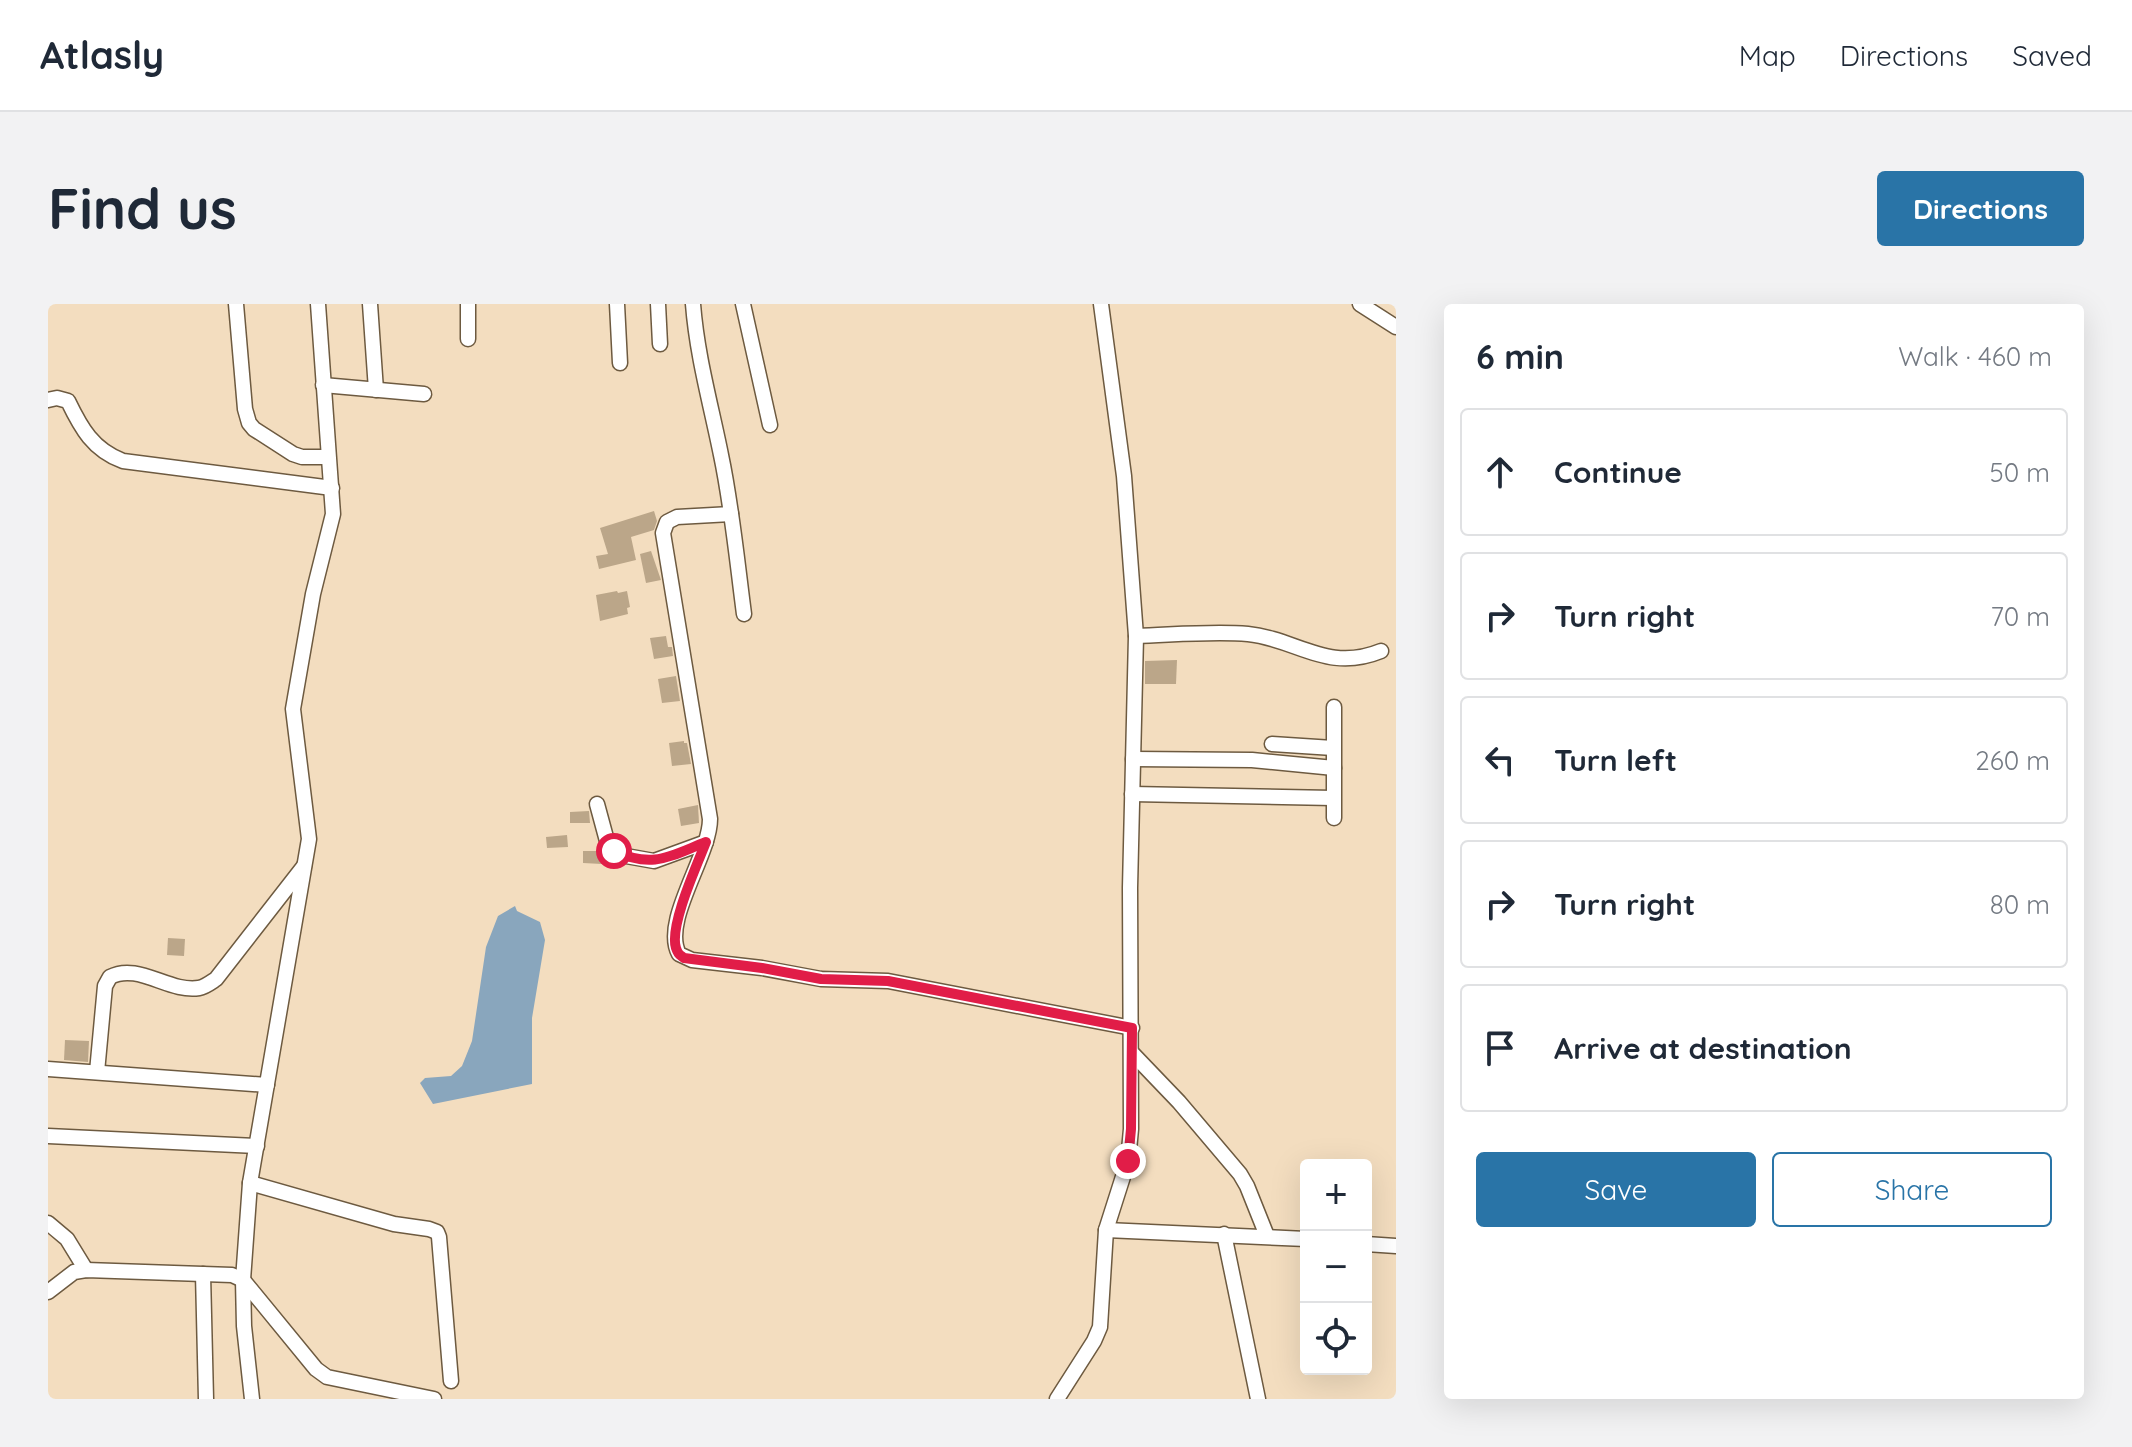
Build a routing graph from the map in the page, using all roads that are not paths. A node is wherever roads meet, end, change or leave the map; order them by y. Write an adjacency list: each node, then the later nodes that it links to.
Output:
1 (236, 304): 20 (street)
2 (318, 304): 15 (street)
3 (370, 304): 16 (street)
4 (468, 304): 12 (street)
5 (617, 304): 14 (street)
6 (658, 304): 13 (street)
7 (693, 304): 22 (street)
8 (743, 304): 19 (street)
9 (1101, 304): 24 (street)
10 (1360, 304): 11 (street)
11 (1396, 327)
12 (468, 339)
13 (660, 344)
14 (620, 363)
15 (323, 385): 16 (street); 20 (street)
16 (376, 390): 17 (street)
17 (424, 394)
18 (48, 400): 21 (street)
19 (770, 425)
20 (328, 457): 21 (street)
21 (332, 488): 36 (street)
22 (731, 514): 23 (street); 35 (street)
23 (744, 614)
24 (1136, 636): 25 (street); 29 (street)
25 (1381, 651)
26 (1334, 707): 28 (street)
27 (1272, 744): 28 (street)
28 (1333, 748): 30 (street)
29 (1133, 759): 30 (street); 31 (street)
30 (1334, 768): 32 (street)
31 (1132, 794): 32 (street); 37 (street)
32 (1333, 798): 34 (street)
33 (597, 804): 35 (street)
34 (1334, 818)
35 (706, 842): 37 (street)
36 (305, 865): 40 (street); 41 (street)
37 (1132, 1028): 38 (street)
38 (1132, 1053): 46 (street); 48 (street)
39 (48, 1069): 40 (street)
40 (97, 1072): 41 (street)
41 (267, 1085): 43 (street)
42 (48, 1136): 43 (street)
43 (257, 1146): 44 (street)
44 (250, 1183): 54 (street); 56 (street)
45 (48, 1223): 52 (street)
46 (1106, 1230): 47 (street); 60 (street)
47 (1224, 1234): 48 (street); 61 (street)
48 (1267, 1236): 49 (street)
49 (1300, 1239)
50 (1372, 1244): 51 (street)
51 (1396, 1246)
52 (86, 1270): 53 (street); 55 (street)
53 (203, 1274): 54 (street); 57 (street)
54 (243, 1280): 58 (street); 59 (street)
55 (48, 1292)
56 (451, 1381)
57 (206, 1399)
58 (252, 1399)
59 (434, 1399)
60 (1057, 1399)
61 (1258, 1399)

